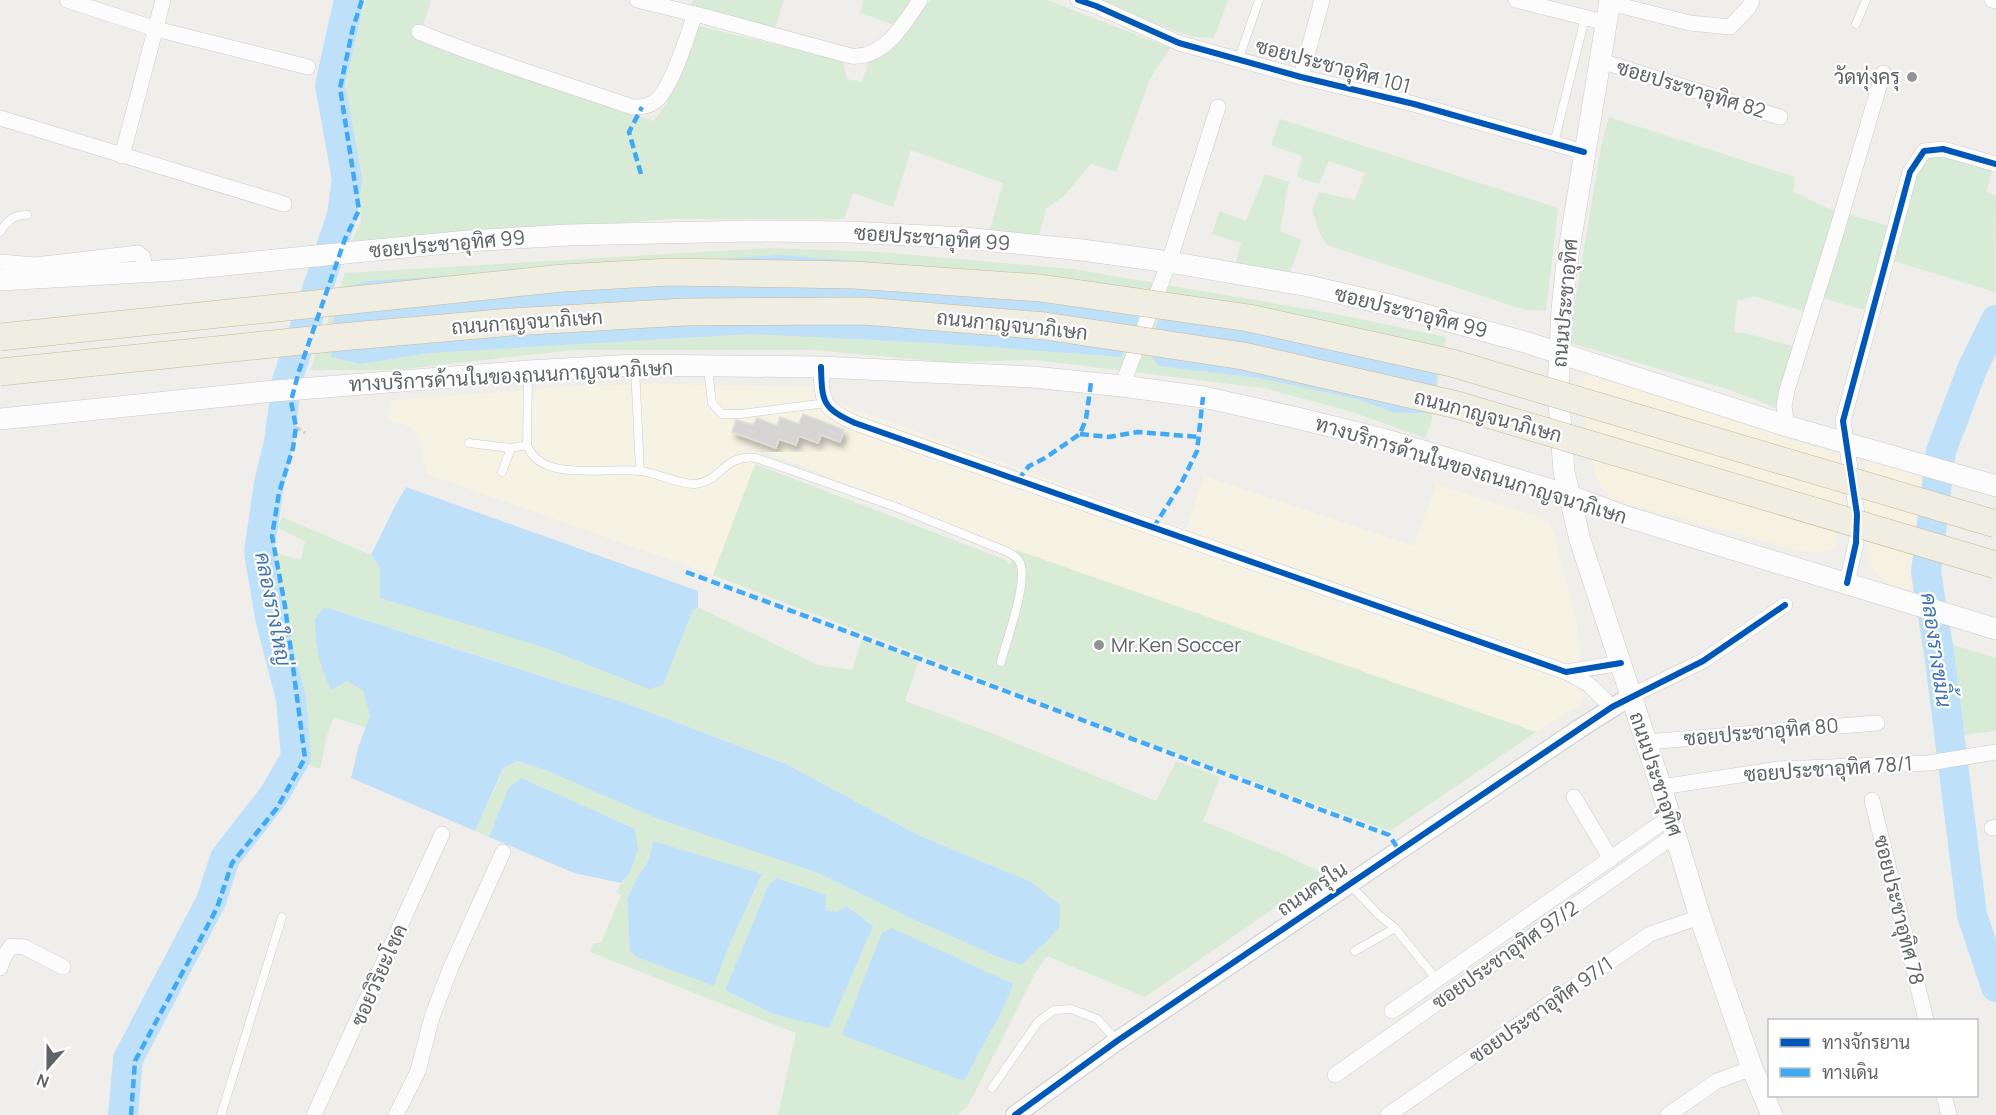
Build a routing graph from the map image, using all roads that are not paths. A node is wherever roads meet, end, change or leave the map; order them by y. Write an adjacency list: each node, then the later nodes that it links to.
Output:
1 (67, 0): 15 (street)
2 (164, 0): 15 (street)
3 (637, 0): 12 (street)
4 (921, 0): 12 (street)
5 (1078, 0): 17 (street, ซอยประชาอุทิศ 101)
6 (1259, 0): 17 (lane)
7 (1322, 0): 21 (street)
8 (1516, 0): 13 (street)
9 (1752, 0): 11 (street)
10 (1866, 0): 14 (lane)
11 (1609, 9): 13 (street); 18 (main road, ถนนประชาอุทิศ)
12 (695, 14): 16 (street)
13 (1585, 18): 25 (lane)
14 (1856, 24)
15 (156, 29): 19 (street); 27 (street)
16 (419, 32)
17 (1239, 58): 21 (street, ซอยประชาอุทิศ 101)
18 (1601, 62): 23 (street, ซอยประชาอุทิศ 82); 26 (main road, ถนนประชาอุทิศ)
19 (308, 67)
20 (1883, 73): 46 (street)
21 (1301, 77): 25 (street, ซอยประชาอุทิศ 101)
22 (1218, 107): 33 (street)
23 (1780, 117)
24 (0, 118): 27 (street)
25 (1554, 143): 26 (street, ซอยประชาอุทิศ 101)
26 (1584, 152): 37 (main road, ถนนประชาอุทิศ)
27 (122, 156): 29 (street)
28 (1996, 164): 48 (street)
29 (284, 204)
30 (27, 215): 31 (lane)
31 (0, 232)
32 (0, 262): 34 (street)
33 (1169, 262): 34 (main road, ซอยประชาอุทิศ 99); 37 (main road, ซอยประชาอุทิศ 99); 43 (street)
34 (36, 271): 35 (main road, ซอยประชาอุทิศ 99)
35 (0, 280)
36 (0, 337): 55 (highway, ถนนกาญจนาภิเษก, bridge)
37 (1559, 353): 46 (main road, ซอยประชาอุทิศ 99); 54 (main road, ถนนประชาอุทิศ)
38 (635, 365): 39 (main road, ทางบริการด้านในของถนนกาญจนาภิเษก); 41 (main road, ทางบริการด้านในของถนนกาญจนาภิเษก); 51 (lane)
39 (708, 366): 40 (main road, ทางบริการด้านในของถนนกาญจนาภิเษก); 44 (lane)
40 (820, 367): 43 (main road, ทางบริการด้านในของถนนกาญจนาภิเษก); 44 (street)
41 (528, 371): 45 (main road, ทางบริการด้านในของถนนกาญจนาภิเษก); 49 (lane)
42 (0, 372): 56 (highway, ถนนกาญจนาภิเษก, bridge)
43 (1122, 386): 54 (main road, ทางบริการด้านในของถนนกาญจนาภิเษก)
44 (826, 403): 62 (street)
45 (0, 419)
46 (1787, 426): 48 (main road, ซอยประชาอุทิศ 99)
47 (469, 443): 50 (lane)
48 (1846, 443): 53 (main road, ซอยประชาอุทิศ 99); 57 (street)
49 (526, 445): 50 (lane); 51 (lane)
50 (511, 448): 52 (lane)
51 (640, 471): 60 (lane)
52 (501, 472)
53 (1996, 486)
54 (1568, 495): 57 (main road, ทางบริการด้านในของถนนกาญจนาภิเษก); 61 (main road, ถนนประชาอุทิศ)
55 (1996, 524)
56 (1996, 565)
57 (1847, 583): 59 (main road, ทางบริการด้านในของถนนกาญจนาภิเษก)
58 (1785, 605): 63 (street)
59 (1996, 628)
60 (1000, 662)
61 (1621, 663): 62 (street); 63 (main road, ถนนประชาอุทิศ)
62 (1566, 672): 64 (street)
63 (1631, 696): 64 (street, ถนนครุใน); 66 (main road, ถนนประชาอุทิศ)
64 (1612, 707): 75 (street, ถนนครุใน)
65 (1877, 723): 66 (street, ซอยประชาอุทิศ 80)
66 (1646, 742): 68 (main road, ถนนประชาอุทิศ)
67 (1996, 752): 68 (street, ซอยประชาอุทิศ 78/1)
68 (1660, 787): 71 (main road, ถนนประชาอุทิศ)
69 (1574, 797): 74 (street)
70 (1872, 800): 84 (street, ซอยประชาอุทิศ 78)
71 (1673, 826): 74 (street); 77 (main road, ถนนประชาอุทิศ); 87 (street, ซอยประชาอุทิศ 97/2)
72 (442, 834): 91 (street, ซอยวิริยะโชค)
73 (503, 852): 92 (street)
74 (1611, 859): 82 (street)
75 (1349, 884): 78 (lane); 85 (street, ถนนครุใน)
76 (282, 917): 90 (lane)
77 (1700, 917): 86 (main road, ถนนประชาอุทิศ); 94 (street, ซอยประชาอุทิศ 97/1)
78 (1395, 928): 79 (lane); 82 (lane)
79 (1355, 951)
80 (63, 967): 81 (street)
81 (0, 968)
82 (1437, 980): 83 (street)
83 (1392, 1011)
84 (1926, 1019)
85 (1117, 1041): 88 (lane); 93 (street, ถนนครุใน)
86 (1752, 1068): 95 (street); 96 (main road, ถนนประชาอุทิศ)
87 (1335, 1076)
88 (992, 1088)
89 (1944, 1097): 97 (street)
90 (221, 1115)
91 (314, 1115)
92 (396, 1115)
93 (1015, 1115)
94 (1388, 1115)
95 (1668, 1115)
96 (1772, 1115)
97 (1949, 1115)

